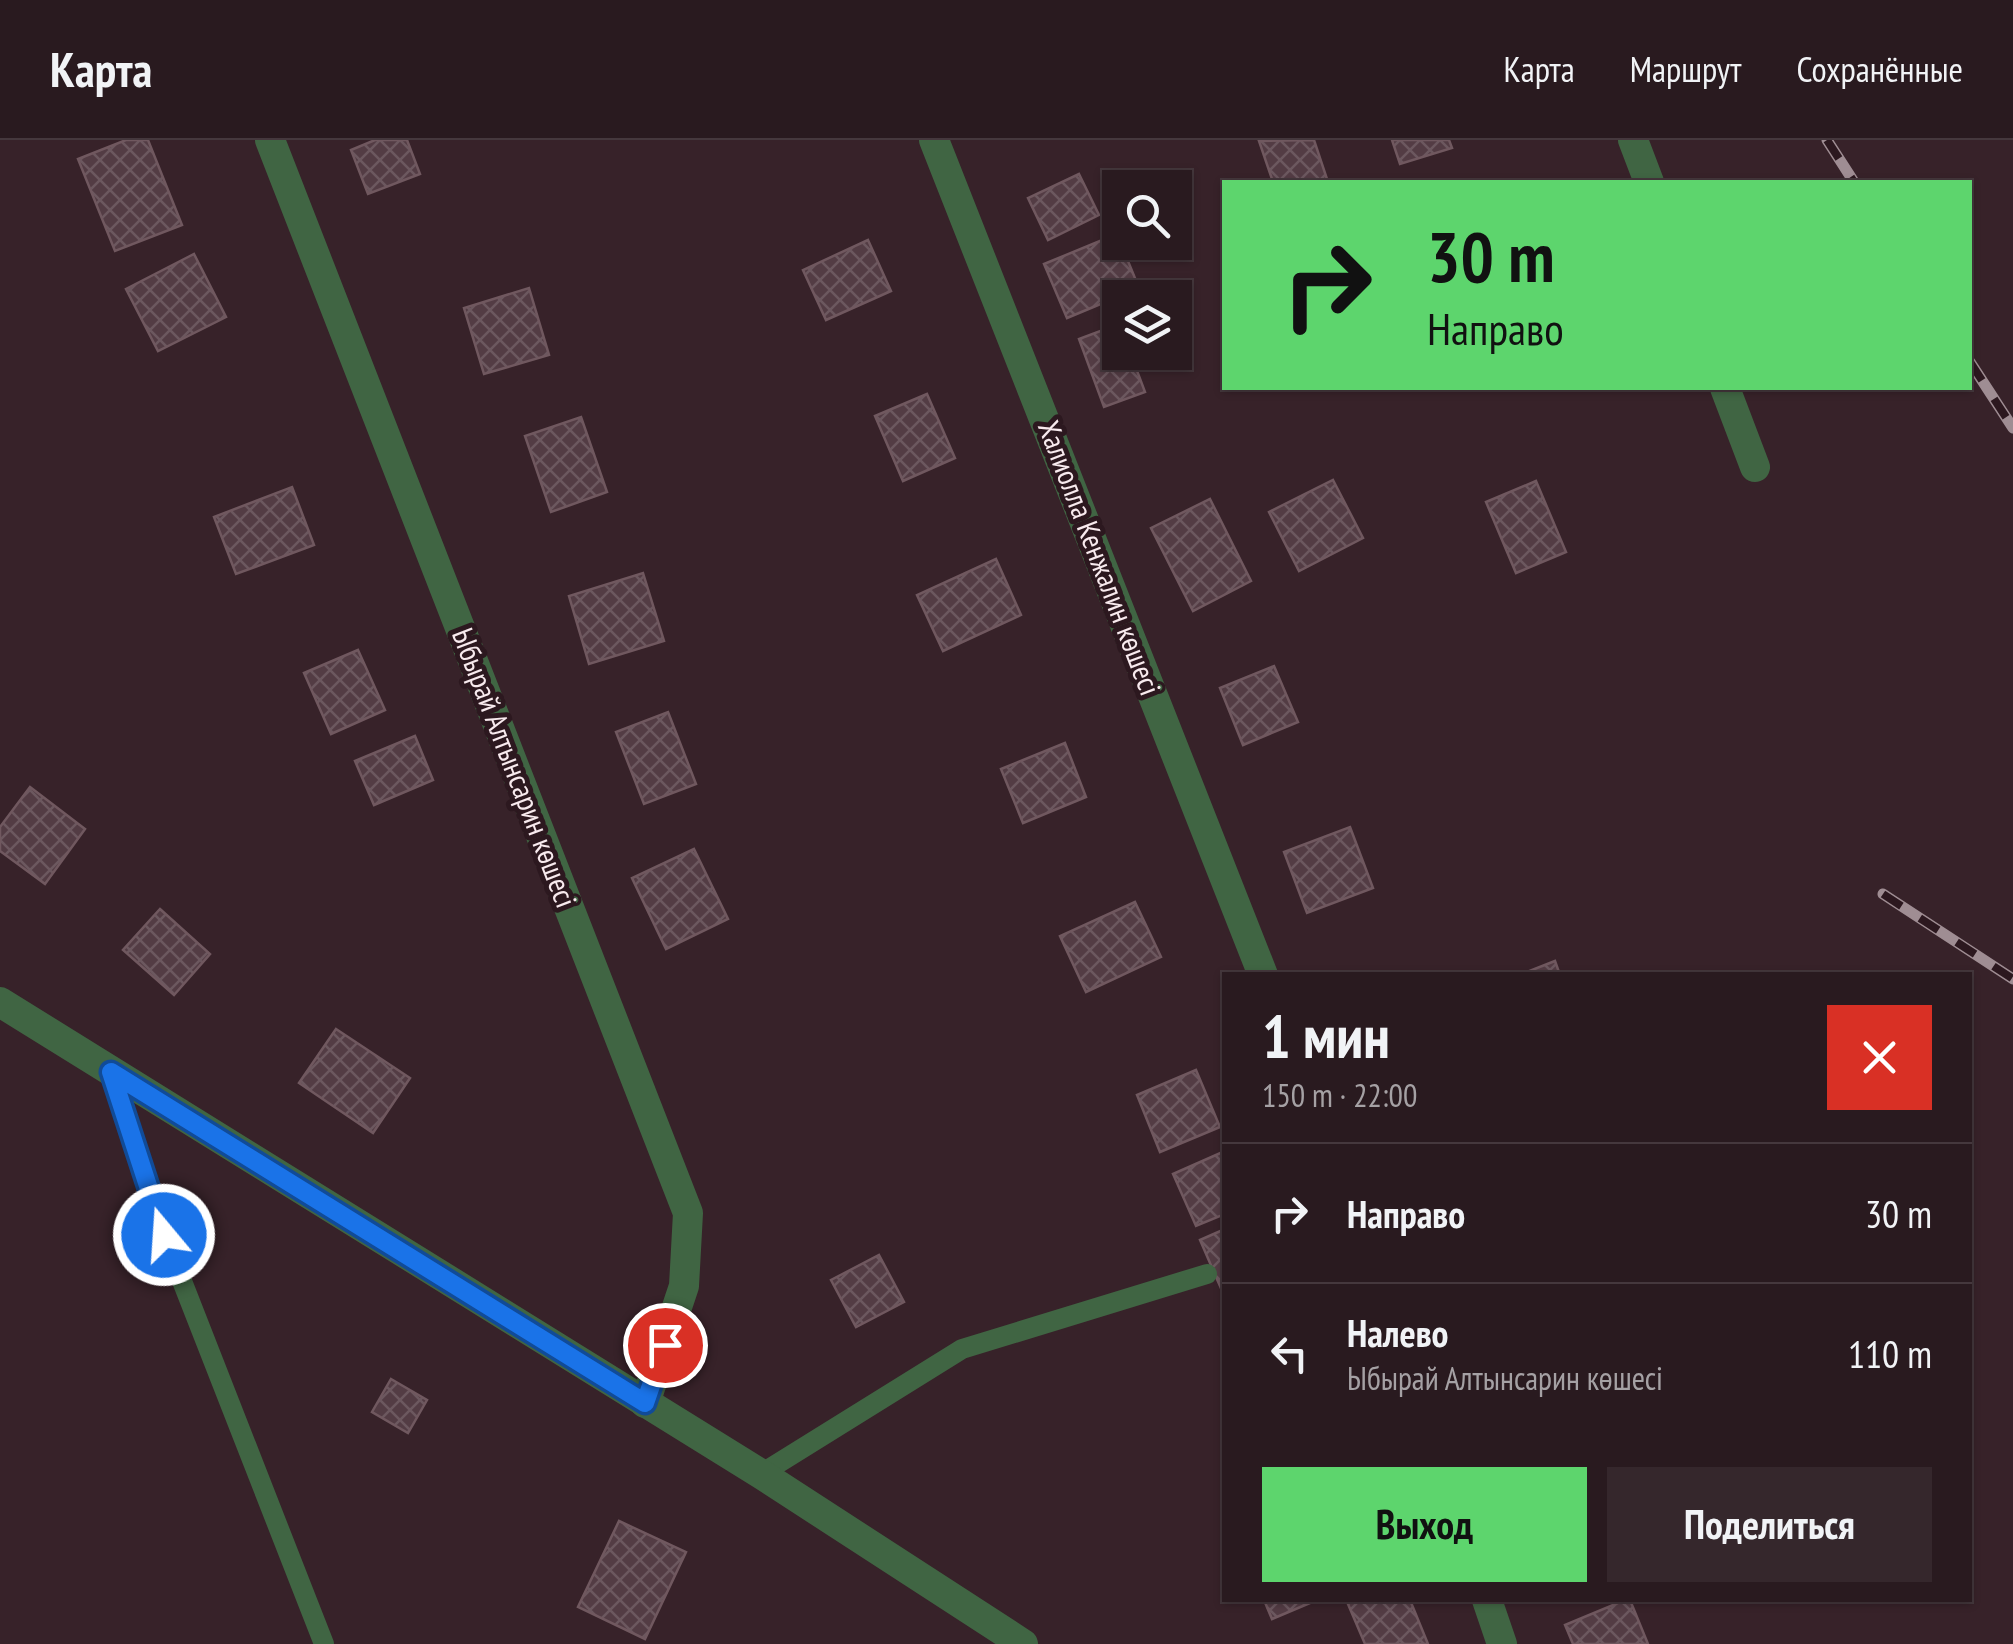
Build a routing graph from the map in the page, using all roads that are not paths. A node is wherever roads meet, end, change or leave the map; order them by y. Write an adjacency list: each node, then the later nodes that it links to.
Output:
1 (270, 140): 11 (street, Ыбырай Алтынсарин көшесі)
2 (934, 140): 7 (street, Халиолла Кенжалин көшесі)
3 (1633, 140): 4 (street)
4 (1648, 180)
5 (1726, 390): 6 (street)
6 (1755, 467)
7 (1262, 972)
8 (0, 1002): 9 (street)
9 (111, 1072): 11 (street); 14 (lane)
10 (1207, 1274): 12 (lane)
11 (645, 1403): 12 (street)
12 (760, 1474): 15 (street)
13 (1487, 1602): 16 (street)
14 (324, 1644)
15 (1023, 1644)
16 (1502, 1644)

